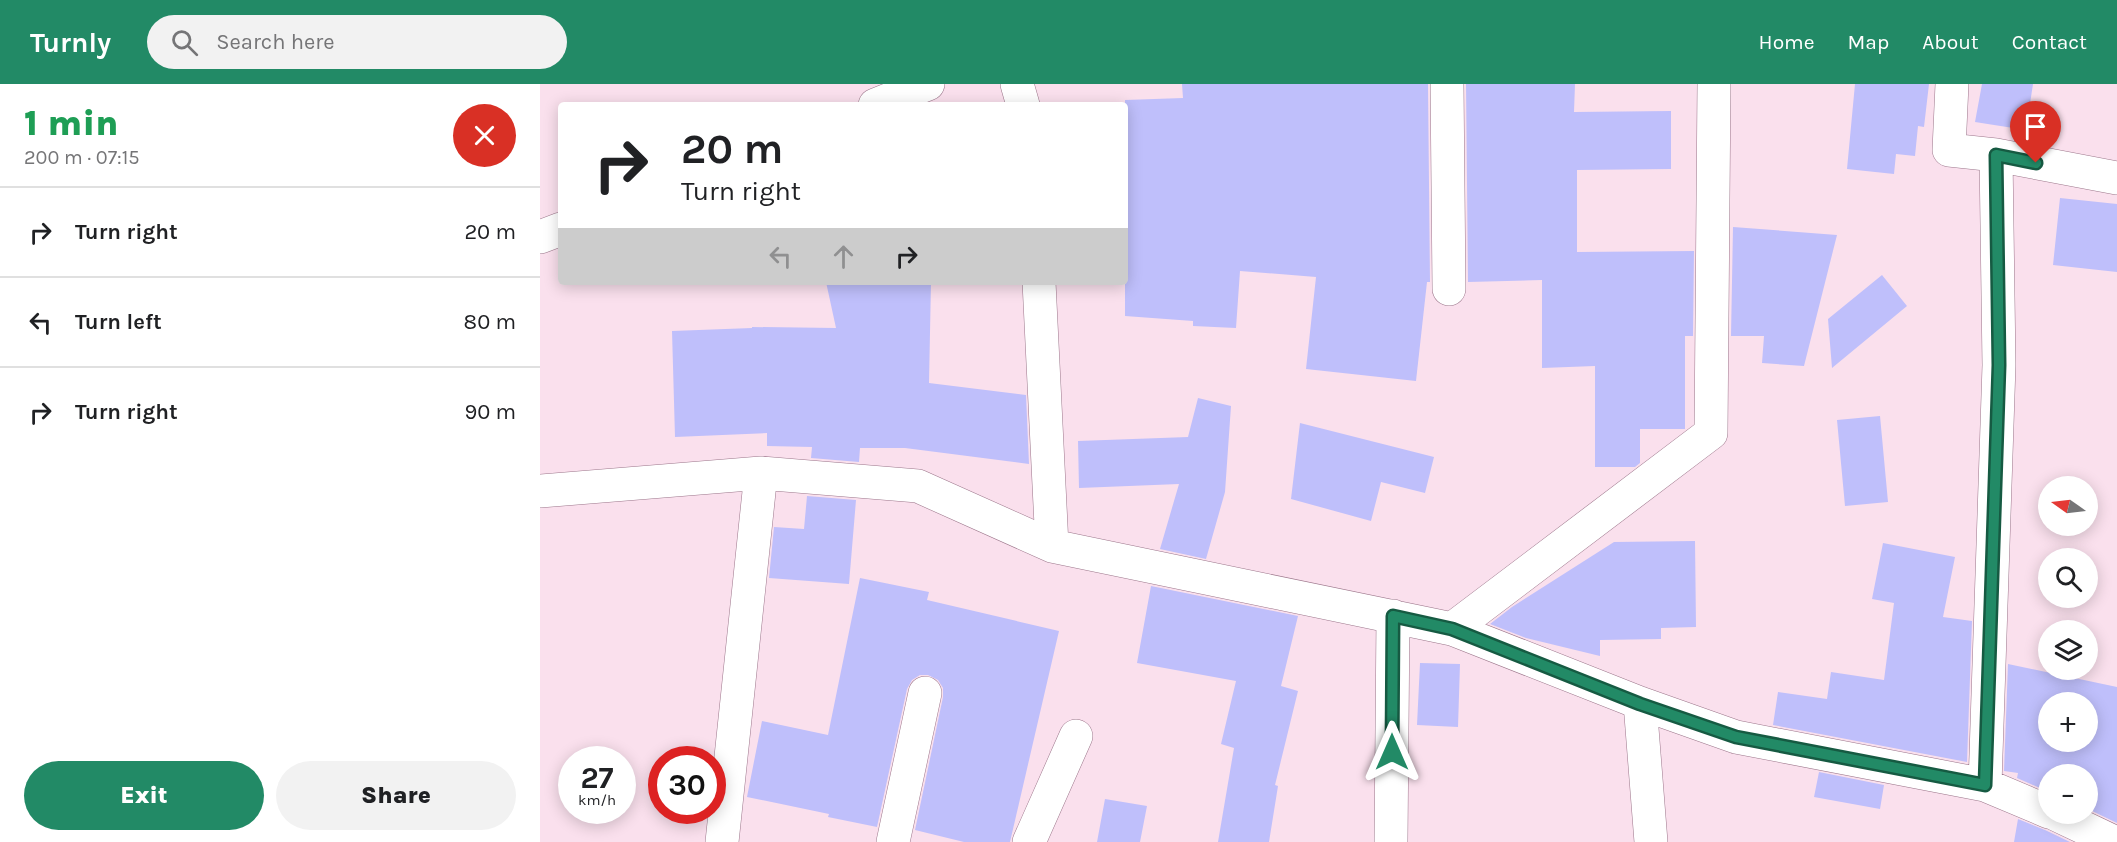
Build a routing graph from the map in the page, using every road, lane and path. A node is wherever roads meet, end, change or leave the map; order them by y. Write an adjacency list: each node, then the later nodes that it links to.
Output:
1 (928, 84): 6 (street)
2 (1017, 84): 7 (street)
3 (1447, 84): 13 (street)
4 (1714, 84): 18 (street)
5 (1952, 84): 8 (street)
6 (882, 102)
7 (1022, 102)
8 (1996, 155): 9 (street); 22 (street)
9 (2117, 178)
10 (558, 230): 11 (street)
11 (540, 237)
12 (1039, 285): 16 (street)
13 (1449, 289)
14 (761, 473): 15 (street); 16 (street); 25 (street)
15 (540, 491)
16 (1052, 546): 17 (street)
17 (1393, 616): 18 (street); 28 (street)
18 (1452, 629): 20 (street)
19 (925, 693): 26 (street)
20 (1640, 704): 22 (street); 29 (street)
21 (1076, 735): 27 (street)
22 (1985, 785): 23 (street)
23 (2038, 807)
24 (2076, 824): 30 (street)
25 (722, 842)
26 (893, 842)
27 (1029, 842)
28 (1391, 842)
29 (1651, 842)
30 (2114, 842)

